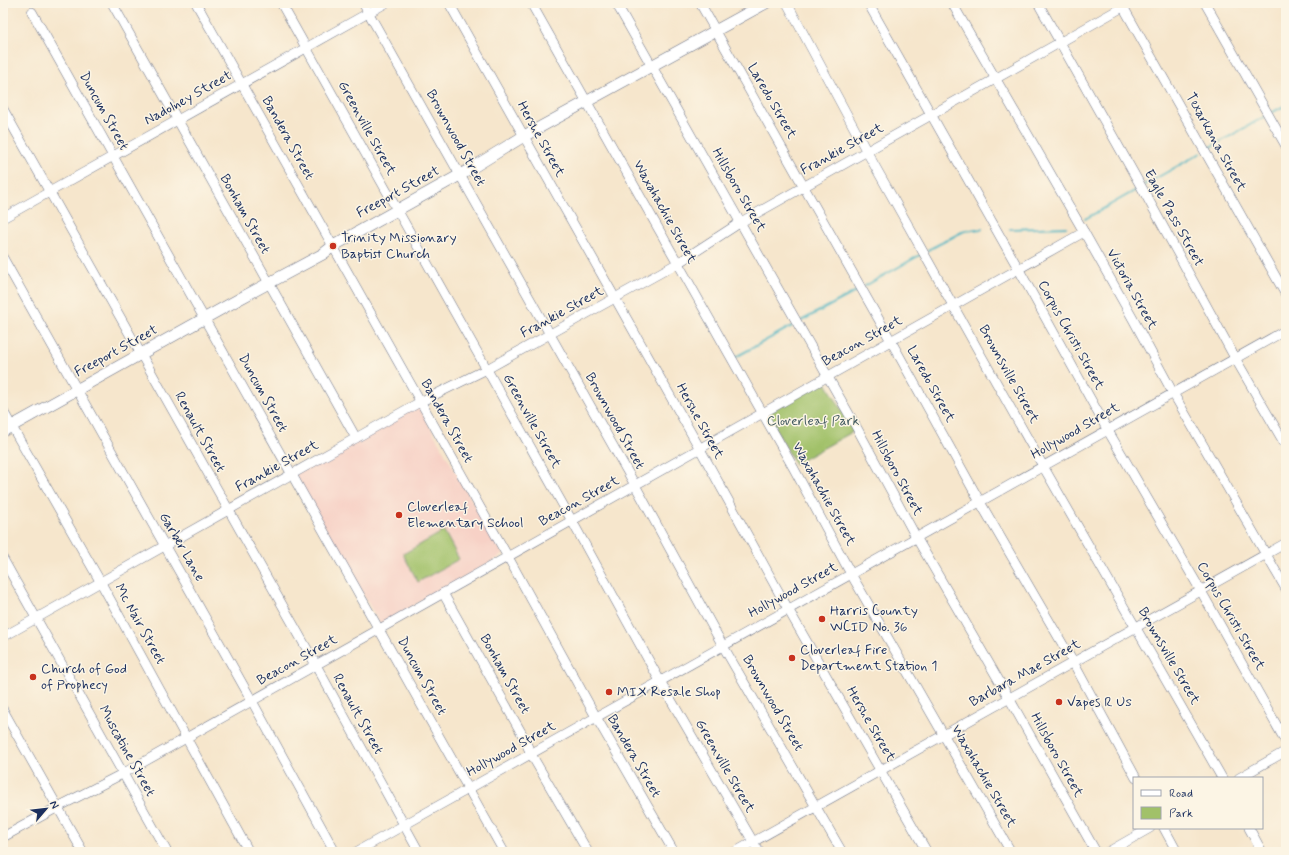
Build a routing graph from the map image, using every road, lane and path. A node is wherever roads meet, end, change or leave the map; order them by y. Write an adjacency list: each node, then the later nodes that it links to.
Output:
1 (112, 3): 28 (street, Bonham Street)
2 (196, 3): 24 (street, Bandera Street)
3 (281, 3): 21 (street, Greenville Street)
4 (363, 3): 18 (street, Brownwood Street)
5 (386, 3): 18 (street, Nadolney Street)
6 (449, 3): 29 (street, Hershe Street)
7 (531, 3): 25 (street, Waxahachie Street)
8 (616, 3): 22 (street, Hillsboro Street)
9 (700, 3): 19 (street, Laredo Street)
10 (766, 3): 19 (main road, Freeport Street)
11 (787, 3): 31 (street, Brownsville Street)
12 (868, 3): 27 (street, Corpus Christi Street)
13 (952, 3): 23 (street, Victoria Street)
14 (1038, 3): 20 (street, Eagle Pass Street)
15 (1205, 3): 30 (street)
16 (1125, 4): 20 (street, Frankie Street); 45 (street, Texarkana Street)
17 (32, 12): 32 (street, Duncum Street)
18 (369, 13): 21 (street, Nadolney Street); 33 (street, Brownwood Street)
19 (716, 30): 22 (main road, Freeport Street); 34 (street, Laredo Street)
20 (1060, 42): 23 (street, Frankie Street); 53 (street, Eagle Pass Street)
21 (306, 48): 24 (street, Nadolney Street); 36 (street, Greenville Street)
22 (651, 66): 25 (main road, Freeport Street); 38 (street, Hillsboro Street)
23 (995, 79): 27 (street, Frankie Street); 39 (street, Victoria Street)
24 (242, 84): 28 (street, Nadolney Street); 40 (street, Bandera Street)
25 (587, 102): 29 (main road, Freeport Street); 42 (street, Waxahachie Street)
26 (3, 109): 35 (street, Renault Street)
27 (931, 114): 31 (street, Frankie Street); 43 (street, Corpus Christi Street)
28 (177, 120): 32 (street, Nadolney Street); 44 (street, Bonham Street)
29 (524, 136): 33 (main road, Freeport Street); 46 (street, Hershe Street)
30 (1286, 146)
31 (867, 152): 34 (street, Frankie Street); 47 (street, Brownsville Street)
32 (114, 156): 35 (street, Nadolney Street); 48 (street, Duncum Street)
33 (460, 175): 36 (main road, Freeport Street); 50 (street, Brownwood Street)
34 (804, 186): 38 (street, Frankie Street); 51 (street, Laredo Street)
35 (50, 192): 37 (street, Nadolney Street); 52 (street, Renault Street)
36 (397, 210): 40 (main road, Freeport Street); 54 (street, Greenville Street)
37 (3, 218)
38 (741, 222): 42 (street, Frankie Street); 55 (street, Hillsboro Street)
39 (1084, 232): 43 (street, Beacon Street); 57 (street, Victoria Street)
40 (333, 246): 44 (main road, Freeport Street); 58 (street, Bandera Street)
41 (3, 258): 56 (street, Garber Lane)
42 (678, 263): 46 (street, Frankie Street); 60 (street, Waxahachie Street)
43 (1018, 268): 47 (street, Beacon Street); 62 (street, Corpus Christi Street)
44 (268, 283): 48 (main road, Freeport Street); 63 (street, Bonham Street)
45 (1286, 295)
46 (615, 298): 50 (street, Frankie Street); 65 (street, Hershe Street)
47 (954, 305): 51 (street, Beacon Street); 66 (street, Brownsville Street)
48 (205, 318): 52 (main road, Freeport Street); 67 (street, Duncum Street)
49 (1286, 330): 53 (street, Hollywood Street)
50 (550, 334): 54 (street, Frankie Street); 68 (street, Brownwood Street)
51 (891, 341): 55 (street, Beacon Street); 69 (street, Laredo Street)
52 (141, 354): 56 (main road, Freeport Street); 70 (street, Renault Street)
53 (1235, 358): 57 (street, Hollywood Street); 64 (street, Eagle Pass Street)
54 (487, 369): 58 (street, Frankie Street); 71 (street, Greenville Street)
55 (828, 377): 60 (street, Beacon Street); 72 (street, Hillsboro Street)
56 (77, 390): 61 (main road, Freeport Street); 74 (street, Garber Lane)
57 (1173, 393): 62 (street, Hollywood Street); 75 (street, Victoria Street)
58 (420, 402): 63 (street, Frankie Street); 76 (street, Bandera Street)
59 (3, 412): 61 (street, Mc Nair Street)
60 (763, 413): 65 (street, Beacon Street); 78 (street, Waxahachie Street)
61 (7, 428): 79 (street, Mc Nair Street)
62 (1107, 429): 66 (street, Hollywood Street); 81 (street, Corpus Christi Street)
63 (356, 438): 67 (street, Frankie Street)
64 (1286, 446)
65 (700, 449): 68 (street, Beacon Street); 83 (street, Hershe Street)
66 (1044, 466): 69 (street, Hollywood Street); 85 (street, Brownsville Street)
67 (292, 474): 70 (street, Frankie Street); 86 (street, Duncum Street)
68 (635, 485): 71 (street, Beacon Street); 88 (street, Brownwood Street)
69 (980, 502): 72 (street, Hollywood Street); 89 (street, Laredo Street)
70 (227, 510): 74 (street, Frankie Street); 90 (street, Renault Street)
71 (572, 521): 76 (street, Beacon Street); 91 (street, Greenville Street)
72 (916, 537): 78 (street, Hollywood Street); 92 (street, Hillsboro Street)
73 (1286, 543): 75 (street, Barbara Mae Street)
74 (164, 545): 79 (street, Frankie Street); 93 (street, Garber Lane)
75 (1266, 554): 80 (street, Victoria Street); 81 (street, Barbara Mae Street)
76 (508, 557): 82 (street, Beacon Street); 95 (street, Bandera Street)
77 (3, 559): 84 (street, Muscatine Street)
78 (851, 574): 83 (street, Hollywood Street); 96 (street, Waxahachie Street)
79 (100, 581): 84 (street, Frankie Street); 97 (street, Mc Nair Street)
80 (1286, 589)
81 (1201, 591): 85 (street, Barbara Mae Street); 98 (street, Corpus Christi Street)
82 (443, 593): 86 (street, Beacon Street); 100 (street, Bonham Street)
83 (788, 609): 88 (street, Hollywood Street); 101 (street, Hershe Street)
84 (37, 619): 87 (street, Frankie Street); 102 (street, Muscatine Street)
85 (1136, 626): 89 (street, Barbara Mae Street); 104 (street, Brownsville Street)
86 (380, 629): 90 (street, Beacon Street); 106 (street, Duncum Street)
87 (3, 637)
88 (723, 646): 91 (street, Hollywood Street); 107 (street, Brownwood Street)
89 (1073, 662): 92 (street, Barbara Mae Street); 103 (street, Laredo Street)
90 (316, 665): 93 (street, Beacon Street); 109 (street, Renault Street)
91 (660, 681): 95 (street, Hollywood Street); 114 (street, Greenville Street)
92 (1009, 698): 96 (street, Barbara Mae Street); 129 (street, Hillsboro Street)
93 (252, 701): 97 (street, Beacon Street); 118 (street, Garber Lane)
94 (3, 710): 108 (street)
95 (596, 717): 100 (street, Hollywood Street); 123 (street, Bandera Street)
96 (945, 734): 101 (street, Barbara Mae Street); 128 (street, Waxahachie Street)
97 (187, 738): 102 (street, Beacon Street); 117 (street, Mc Nair Street)
98 (1286, 742)
99 (1286, 751): 105 (street)
100 (531, 754): 106 (street, Hollywood Street); 122 (street, Bonham Street)
101 (881, 770): 107 (street, Barbara Mae Street); 127 (street, Hershe Street)
102 (124, 773): 108 (street, Beacon Street); 116 (street, Muscatine Street)
103 (1135, 777)
104 (1221, 777)
105 (1241, 777)
106 (468, 789): 109 (street, Hollywood Street); 121 (street, Duncum Street)
107 (817, 806): 114 (street, Barbara Mae Street); 126 (street, Brownwood Street)
108 (58, 807): 113 (street, Beacon Street); 115 (street)
109 (403, 826): 119 (street, Hollywood Street); 120 (street, Renault Street)
110 (1148, 829): 130 (street)
111 (1165, 829): 131 (street)
112 (1250, 829): 132 (street)
113 (3, 837)
114 (753, 842): 124 (street, Barbara Mae Street); 125 (street, Greenville Street)
115 (83, 852)
116 (167, 852)
117 (249, 852)
118 (335, 852)
119 (356, 852)
120 (419, 852)
121 (504, 852)
122 (588, 852)
123 (674, 852)
124 (735, 852)
125 (759, 852)
126 (842, 852)
127 (927, 852)
128 (1011, 852)
129 (1096, 852)
130 (1108, 852)
131 (1177, 852)
132 (1262, 852)

